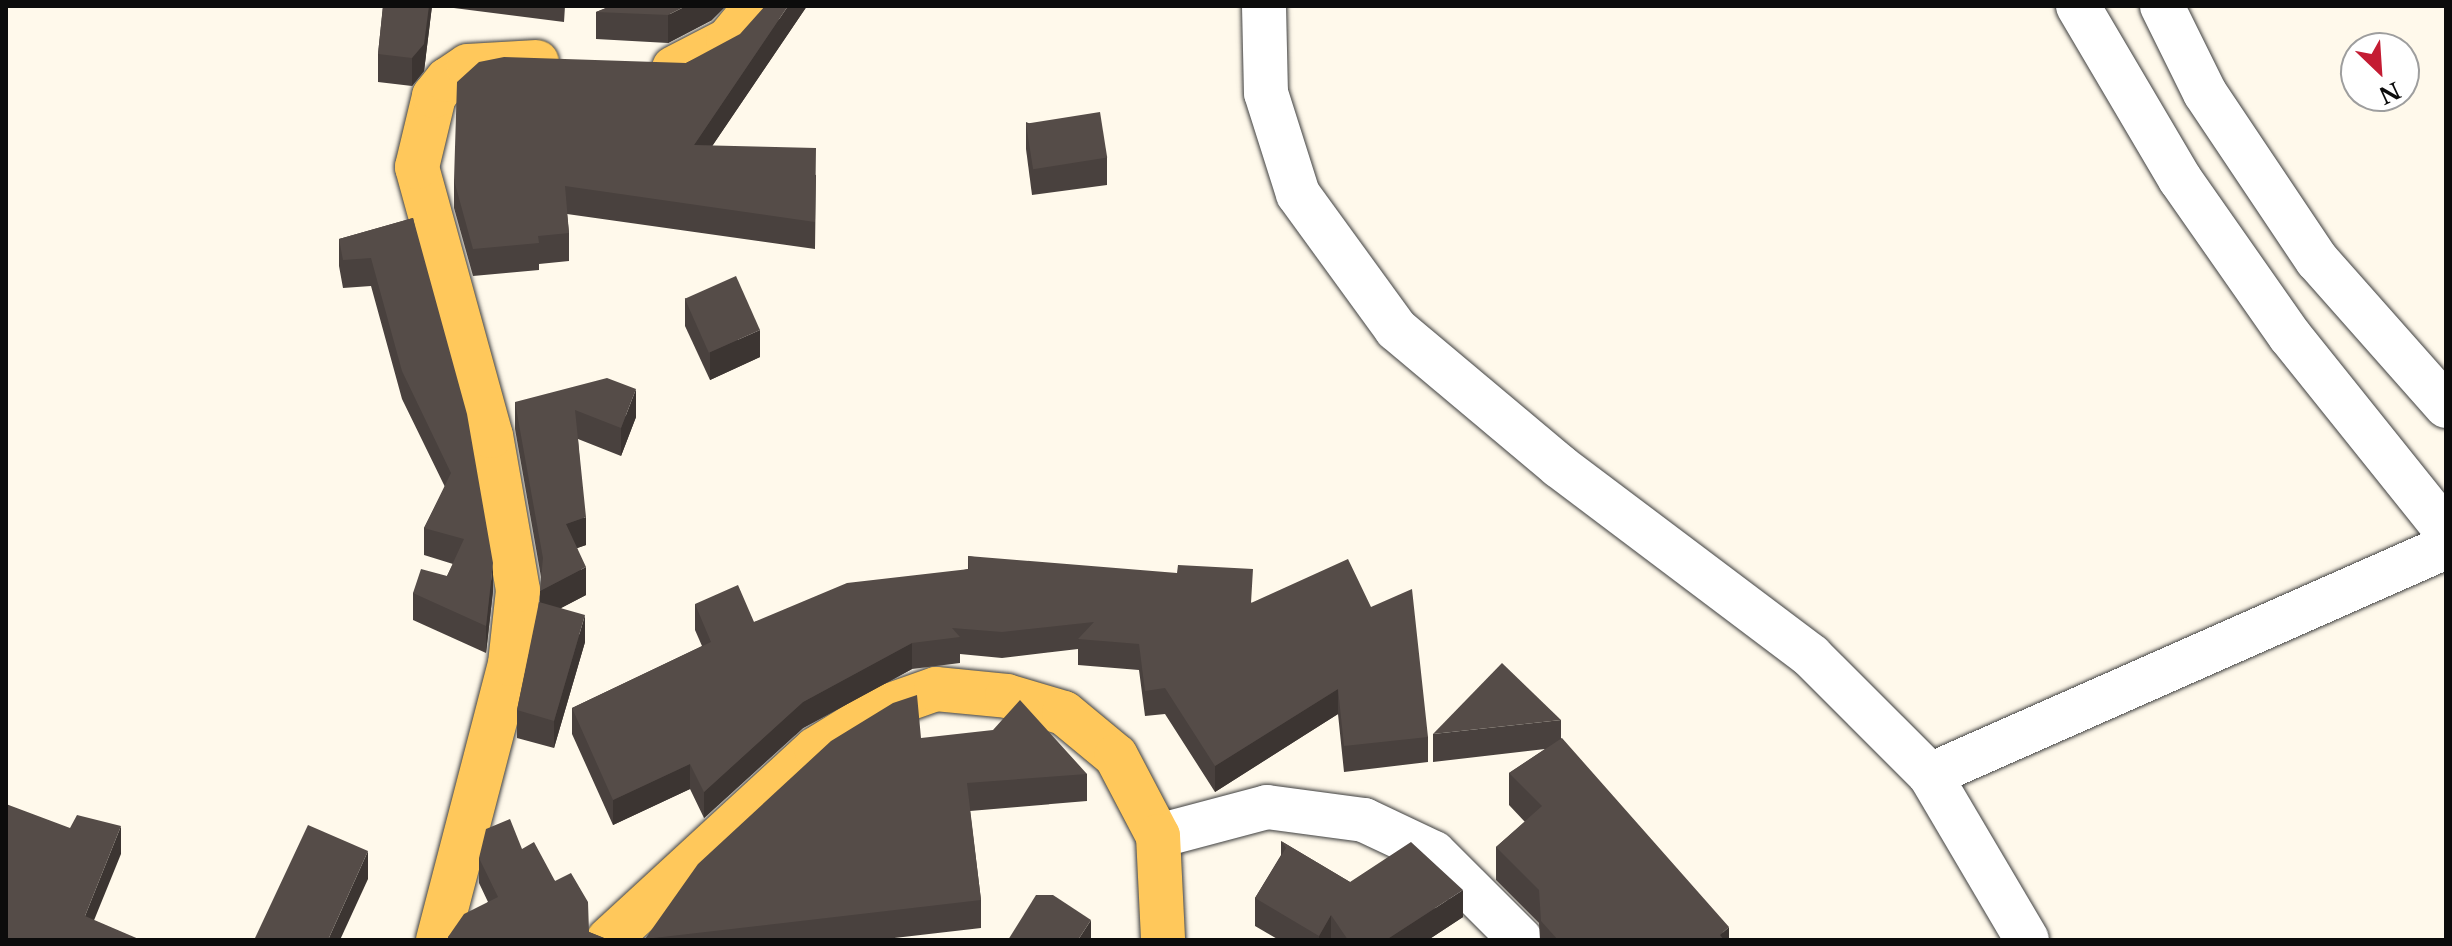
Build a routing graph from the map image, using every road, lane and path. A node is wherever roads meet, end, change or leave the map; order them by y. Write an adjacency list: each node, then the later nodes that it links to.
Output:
1 (756, 6): 6 (main road)
2 (1264, 6): 10 (street)
3 (2078, 6): 8 (street)
4 (2162, 6): 7 (street)
5 (584, 64): 12 (main road)
6 (628, 66)
7 (2446, 406)
8 (2446, 531)
9 (2446, 547): 10 (street)
10 (1930, 775): 16 (street)
11 (1158, 836): 13 (main road); 14 (main road); 15 (street)
12 (438, 940)
13 (608, 940)
14 (1163, 940)
15 (1521, 940)
16 (2027, 940)

